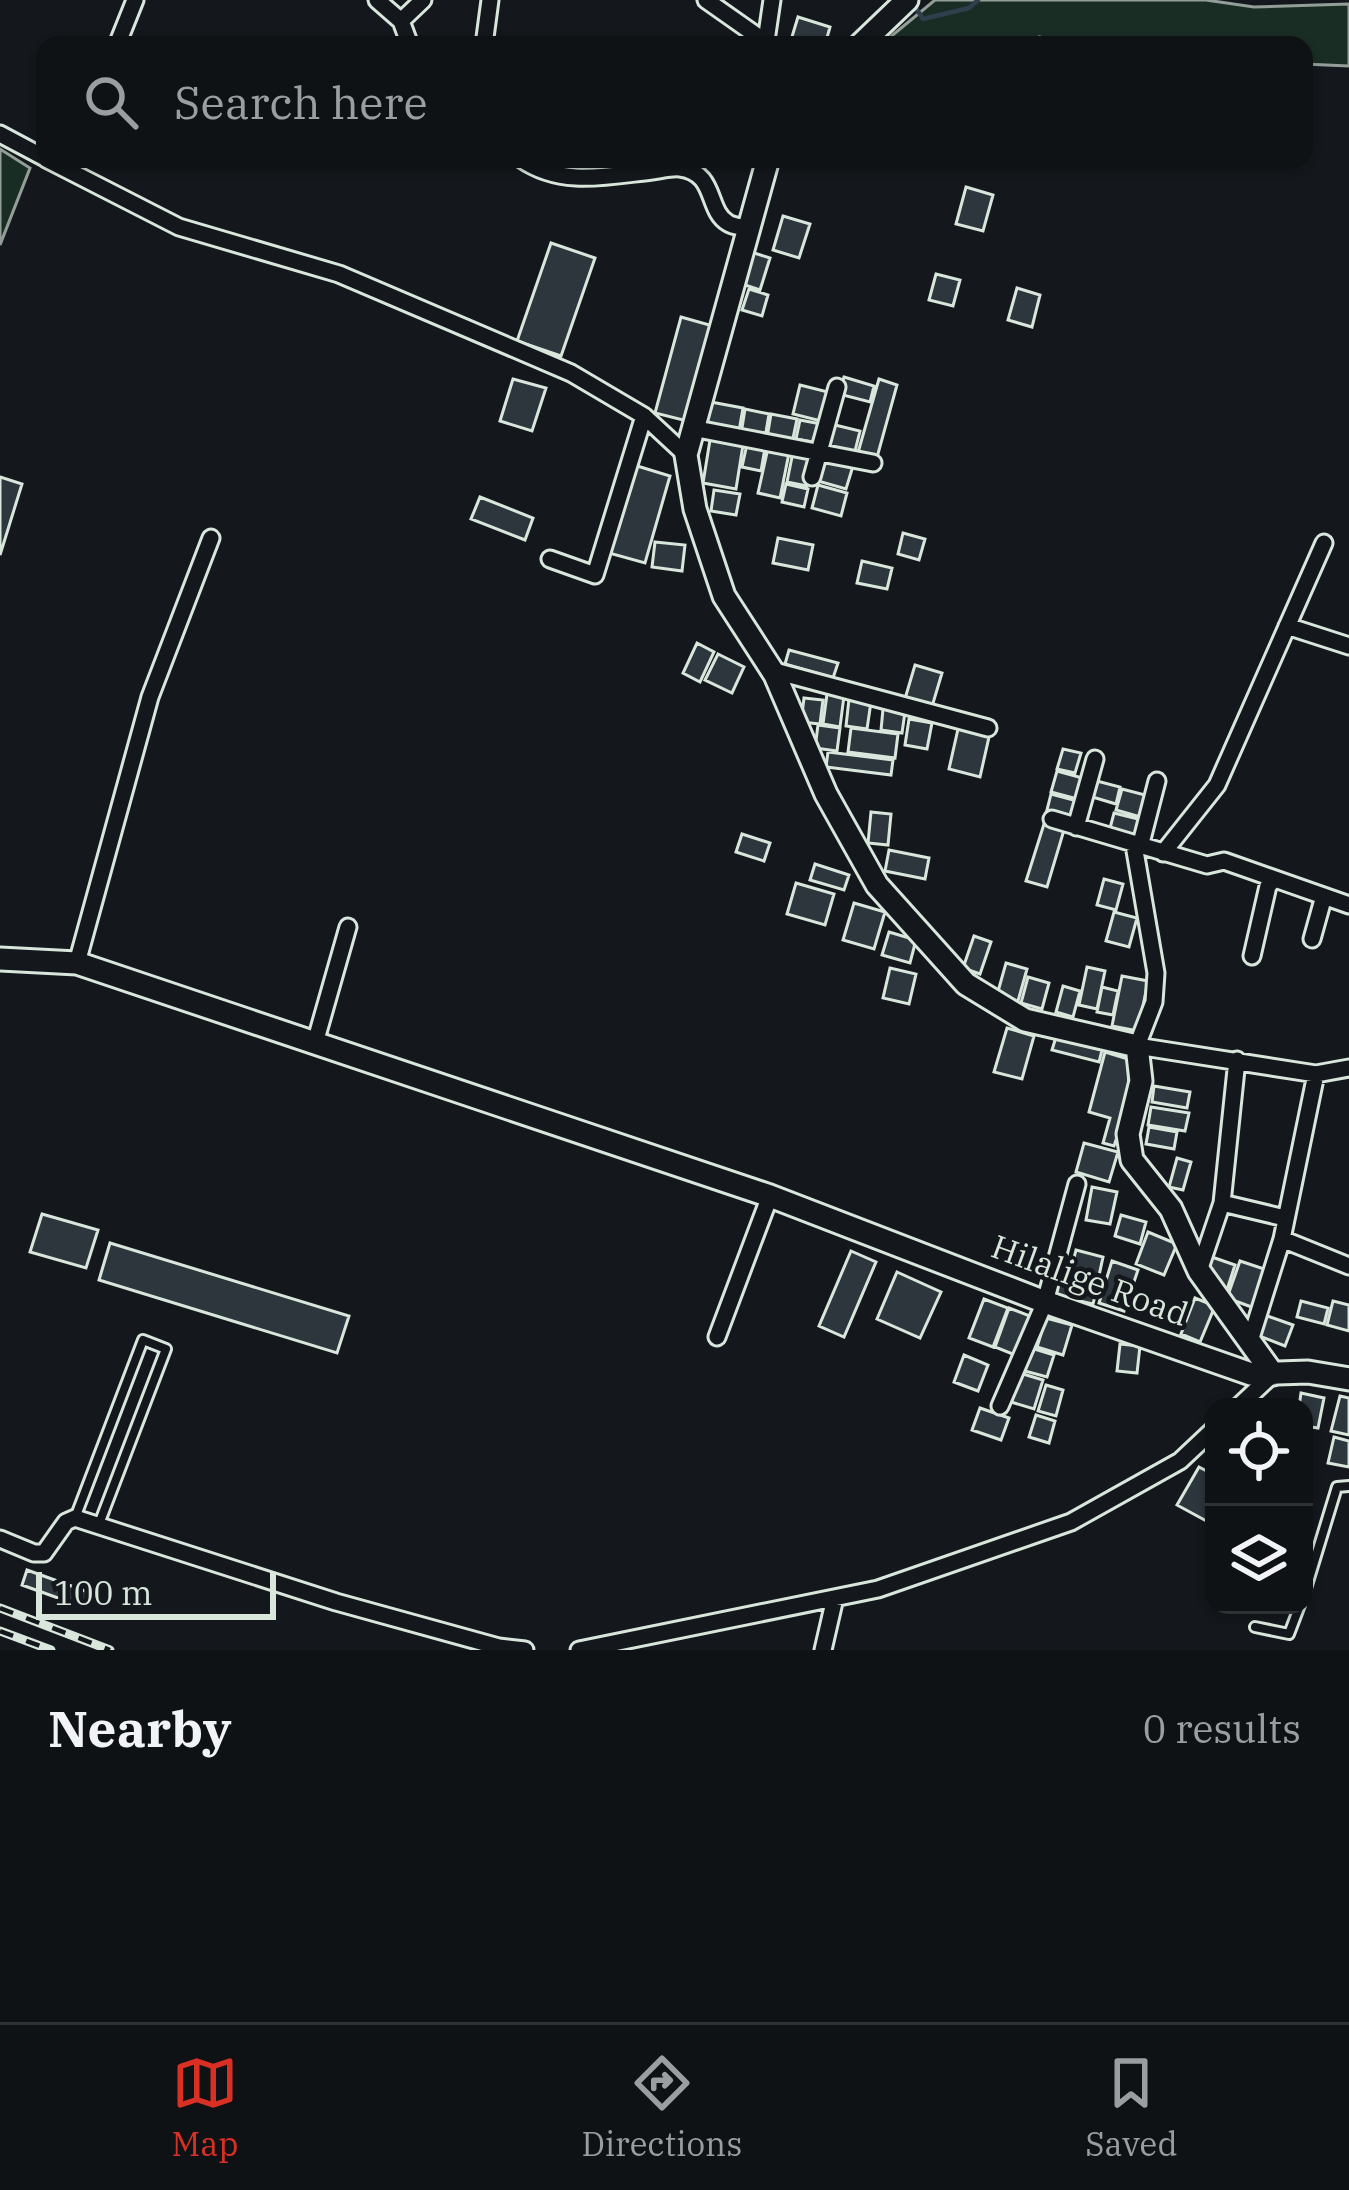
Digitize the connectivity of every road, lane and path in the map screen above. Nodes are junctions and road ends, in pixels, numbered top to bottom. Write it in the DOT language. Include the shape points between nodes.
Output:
graph roads {
  1 [pos="135,0"];
  2 [pos="377,0"];
  3 [pos="423,0"];
  4 [pos="490,0"];
  5 [pos="706,0"];
  6 [pos="772,0"];
  7 [pos="907,0"];
  8 [pos="401,21"];
  9 [pos="121,36"];
  10 [pos="407,36"];
  11 [pos="485,36"];
  12 [pos="758,36"];
  13 [pos="769,36"];
  14 [pos="869,36"];
  15 [pos="0,134"];
  16 [pos="36,154"];
  17 [pos="76,168"];
  18 [pos="540,168"];
  19 [pos="682,168"];
  20 [pos="682,168"];
  21 [pos="765,168"];
  22 [pos="747,228"];
  23 [pos="837,387"];
  24 [pos="644,416"];
  25 [pos="692,428"];
  26 [pos="818,451"];
  27 [pos="686,455"];
  28 [pos="873,463"];
  29 [pos="812,477"];
  30 [pos="211,538"];
  31 [pos="1324,543"];
  32 [pos="550,559"];
  33 [pos="1287,626"];
  34 [pos="1349,646"];
  35 [pos="771,670"];
  36 [pos="988,728"];
  37 [pos="1095,759"];
  38 [pos="1157,782"];
  39 [pos="1052,819"];
  40 [pos="1076,826"];
  41 [pos="1137,846"];
  42 [pos="1163,853"];
  43 [pos="1274,879"];
  44 [pos="1324,896"];
  45 [pos="1349,905"];
  46 [pos="348,927"];
  47 [pos="1312,939"];
  48 [pos="1252,956"];
  49 [pos="0,959"];
  50 [pos="77,963"];
  51 [pos="315,1043"];
  52 [pos="1137,1046"];
  53 [pos="1237,1060"];
  54 [pos="1349,1068"];
  55 [pos="1316,1074"];
  56 [pos="1077,1184"];
  57 [pos="770,1196"];
  58 [pos="1222,1203"];
  59 [pos="1285,1219"];
  60 [pos="1282,1239"];
  61 [pos="1349,1266"];
  62 [pos="1198,1271"];
  63 [pos="1045,1302"];
  64 [pos="717,1337"];
  65 [pos="1250,1341"];
  66 [pos="1273,1374"];
  67 [pos="1349,1378"];
  68 [pos="1248,1398"];
  69 [pos="1000,1406"];
  70 [pos="1205,1437"];
  71 [pos="1349,1486"];
  72 [pos="75,1518"];
  73 [pos="98,1526"];
  74 [pos="0,1539"];
  75 [pos="1313,1565"];
  76 [pos="835,1598"];
  77 [pos="1297,1614"];
  78 [pos="1256,1627"];
  79 [pos="499,1648"];
  80 [pos="525,1650"];
  81 [pos="579,1650"];
  82 [pos="823,1650"];
  1 -- 9 [label="street"];
  2 -- 8 [label="street"];
  3 -- 8 [label="street"];
  4 -- 11 [label="street"];
  5 -- 12 [label="street"];
  6 -- 13 [label="street"];
  7 -- 14 [label="street"];
  8 -- 10 [label="street"];
  15 -- 16 [label="street"];
  17 -- 24 [label="street" via="179,227 420,306 571,373"];
  18 -- 20 [label="street" via="587,178"];
  19 -- 22 [label="street" via="699,175 728,223"];
  21 -- 22 [label="street"];
  22 -- 25 [label="street"];
  23 -- 26 [label="street"];
  24 -- 27 [label="street"];
  24 -- 32 [label="street" via="595,575"];
  25 -- 26 [label="street"];
  25 -- 27 [label="street"];
  26 -- 28 [label="street"];
  26 -- 29 [label="street"];
  27 -- 35 [label="street" via="724,596"];
  30 -- 50 [label="street" via="150,697"];
  31 -- 33 [label="street"];
  33 -- 34 [label="street"];
  33 -- 42 [label="street" via="1217,785"];
  35 -- 36 [label="street"];
  35 -- 52 [label="street" via="877,885 966,984 1025,1020"];
  37 -- 40 [label="street"];
  38 -- 41 [label="street"];
  39 -- 40 [label="street"];
  40 -- 41 [label="street"];
  41 -- 42 [label="street"];
  41 -- 52 [label="street" via="1156,973"];
  42 -- 43 [label="street" via="1207,865 1224,861"];
  43 -- 44 [label="street"];
  43 -- 48 [label="street"];
  44 -- 45 [label="street"];
  44 -- 47 [label="street"];
  46 -- 51 [label="street"];
  49 -- 50 [label="street, Hilalige Road"];
  50 -- 51 [label="street, Hilalige Road"];
  51 -- 57 [label="street, Hilalige Road"];
  52 -- 53 [label="street"];
  52 -- 62 [label="street" via="1132,1160 1171,1208"];
  53 -- 55 [label="street"];
  53 -- 58 [label="street"];
  54 -- 55 [label="street"];
  55 -- 59 [label="street"];
  56 -- 63 [label="street"];
  57 -- 63 [label="street, Hilalige Road"];
  57 -- 64 [label="street"];
  58 -- 59 [label="street"];
  58 -- 62 [label="street"];
  59 -- 60 [label="street"];
  60 -- 61 [label="street"];
  60 -- 65 [label="street"];
  62 -- 65 [label="street"];
  63 -- 66 [label="street, Hilalige Road" via="1251,1374"];
  63 -- 69 [label="street"];
  65 -- 66 [label="street"];
  66 -- 67 [label="street, Hilalige Road"];
  66 -- 68 [label="street"];
  70 -- 76 [label="street" via="1180,1461 1071,1522"];
  71 -- 75 [label="lane" via="1337,1487"];
  72 -- 73 [label="street"];
  72 -- 73 [label="lane" via="143,1340 166,1349"];
  72 -- 74 [label="street" via="44,1553"];
  73 -- 79 [label="street"];
  76 -- 81 [label="street"];
  76 -- 82 [label="street"];
  77 -- 78 [label="lane" via="1289,1634"];
  79 -- 80 [label="street"];
}
